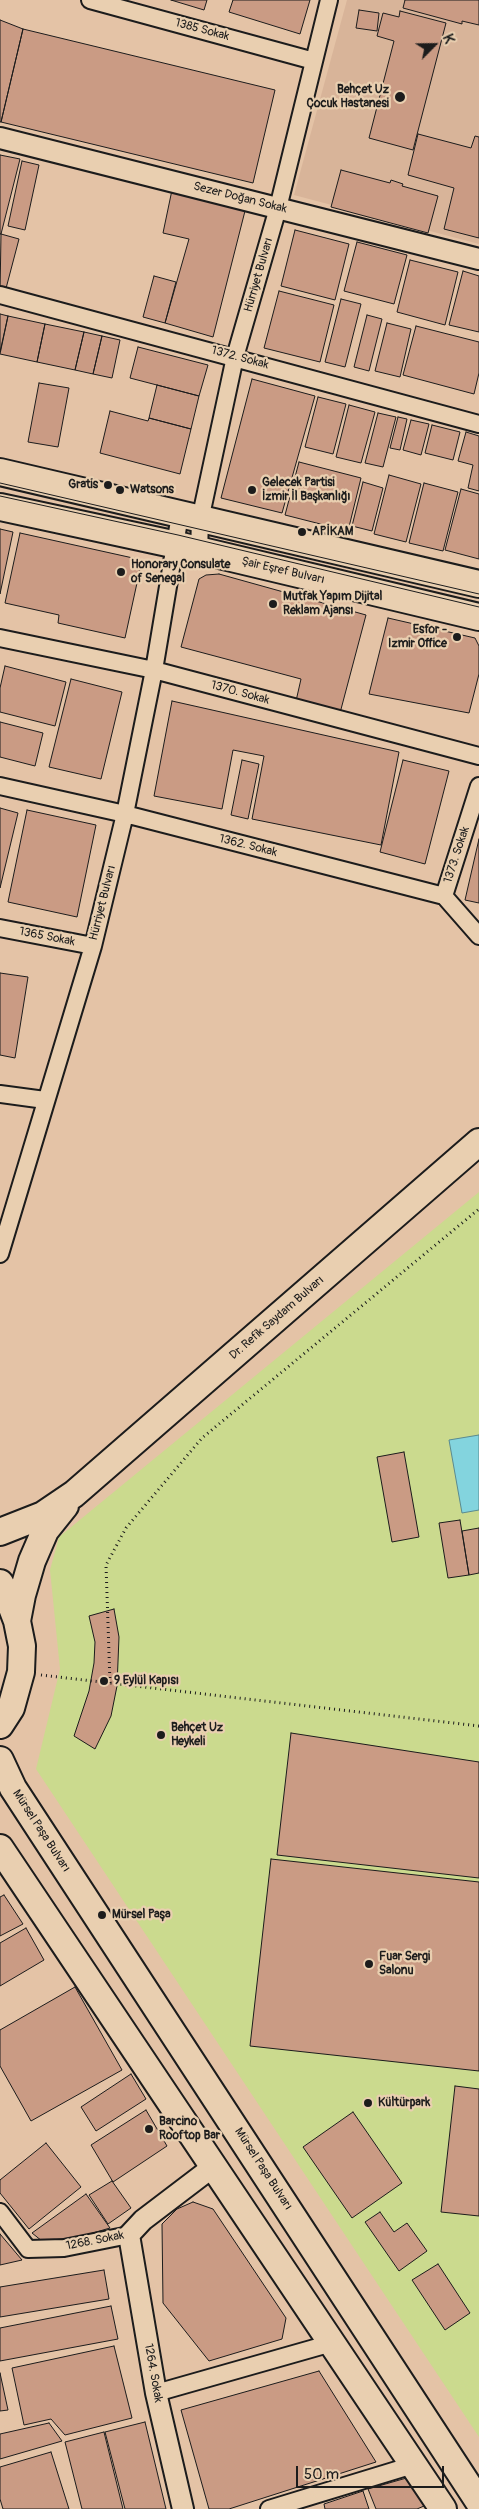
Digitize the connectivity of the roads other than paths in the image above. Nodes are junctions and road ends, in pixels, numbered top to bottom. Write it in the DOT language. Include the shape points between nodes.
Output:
graph roads {
  1 [pos="90,0"];
  2 [pos="329,0"];
  3 [pos="314,61"];
  4 [pos="0,138"];
  5 [pos="278,208"];
  6 [pos="479,259"];
  7 [pos="0,296"];
  8 [pos="235,357"];
  9 [pos="479,424"];
  10 [pos="0,472"];
  11 [pos="0,507"];
  12 [pos="190,517"];
  13 [pos="188,548"];
  14 [pos="479,584"];
  15 [pos="479,617"];
  16 [pos="0,638"];
  17 [pos="154,670"];
  18 [pos="479,756"];
  19 [pos="0,786"];
  20 [pos="479,786"];
  21 [pos="125,814"];
  22 [pos="444,896"];
  23 [pos="0,928"];
  24 [pos="479,936"];
  25 [pos="93,946"];
  26 [pos="0,1094"];
  27 [pos="45,1100"];
  28 [pos="479,1142"];
  29 [pos="0,1254"];
  30 [pos="74,1494"];
  31 [pos="0,1532"];
  32 [pos="0,1583"];
  33 [pos="18,1621"];
  34 [pos="0,1725"];
  35 [pos="0,1760"];
  36 [pos="0,1848"];
  37 [pos="214,2166"];
  38 [pos="0,2212"];
  39 [pos="129,2235"];
  40 [pos="332,2343"];
  41 [pos="156,2393"];
  42 [pos="413,2465"];
  43 [pos="479,2502"];
  44 [pos="183,2509"];
  45 [pos="269,2509"];
  46 [pos="443,2509"];
  1 -- 3 [label="street, 1385 Sokak"];
  2 -- 3 [label="street, Hürriyet Bulvarı"];
  3 -- 5 [label="street, Hürriyet Bulvarı"];
  4 -- 5 [label="street, Sezer Doğan Sokak"];
  5 -- 6 [label="street, Sezer Doğan Sokak"];
  5 -- 8 [label="street, Hürriyet Bulvarı"];
  7 -- 8 [label="street, 1372. Sokak"];
  8 -- 9 [label="street, 1372. Sokak"];
  8 -- 12 [label="street, Hürriyet Bulvarı"];
  10 -- 12 [label="main road"];
  11 -- 13 [label="main road, Şair Eşref Bulvarı"];
  12 -- 13 [label="street, Hürriyet Bulvarı"];
  12 -- 13 [label="street"];
  12 -- 14 [label="main road"];
  13 -- 15 [label="main road, Şair Eşref Bulvarı"];
  13 -- 17 [label="street, Hürriyet Bulvarı"];
  16 -- 17 [label="street, 1370. Sokak"];
  17 -- 18 [label="street, 1370. Sokak"];
  17 -- 21 [label="street, Hürriyet Bulvarı"];
  19 -- 21 [label="street, 1362. Sokak"];
  20 -- 22 [label="street, 1373. Sokak"];
  21 -- 22 [label="street, 1362. Sokak"];
  21 -- 25 [label="street, Hürriyet Bulvarı"];
  22 -- 24 [label="street"];
  23 -- 25 [label="street, 1365 Sokak"];
  25 -- 27 [label="street, Hürriyet Bulvarı"];
  26 -- 27 [label="street"];
  27 -- 29 [label="street, Hürriyet Bulvarı"];
  28 -- 30 [label="main road, Dr. Refik Saydam Bulvarı"];
  30 -- 31 [label="main road" via="44,1515"];
  30 -- 33 [label="main road" via="42,1539 22,1595"];
  32 -- 33 [label="main road"];
  33 -- 34 [label="main road" via="22,1646 21,1672 11,1708"];
  35 -- 43 [label="main road, Mürsel Paşa Bulvarı" via="13,1788"];
  36 -- 37 [label="main road"];
  37 -- 39 [label="street, 1268. Sokak" via="143,2220"];
  37 -- 40 [label="main road"];
  38 -- 39 [label="street, 1268. Sokak" via="28,2249 64,2248"];
  39 -- 41 [label="street, 1264. Sokak"];
  40 -- 41 [label="street"];
  40 -- 42 [label="main road"];
  41 -- 44 [label="street, 1264. Sokak"];
  42 -- 45 [label="street"];
  42 -- 46 [label="main road"];
}
